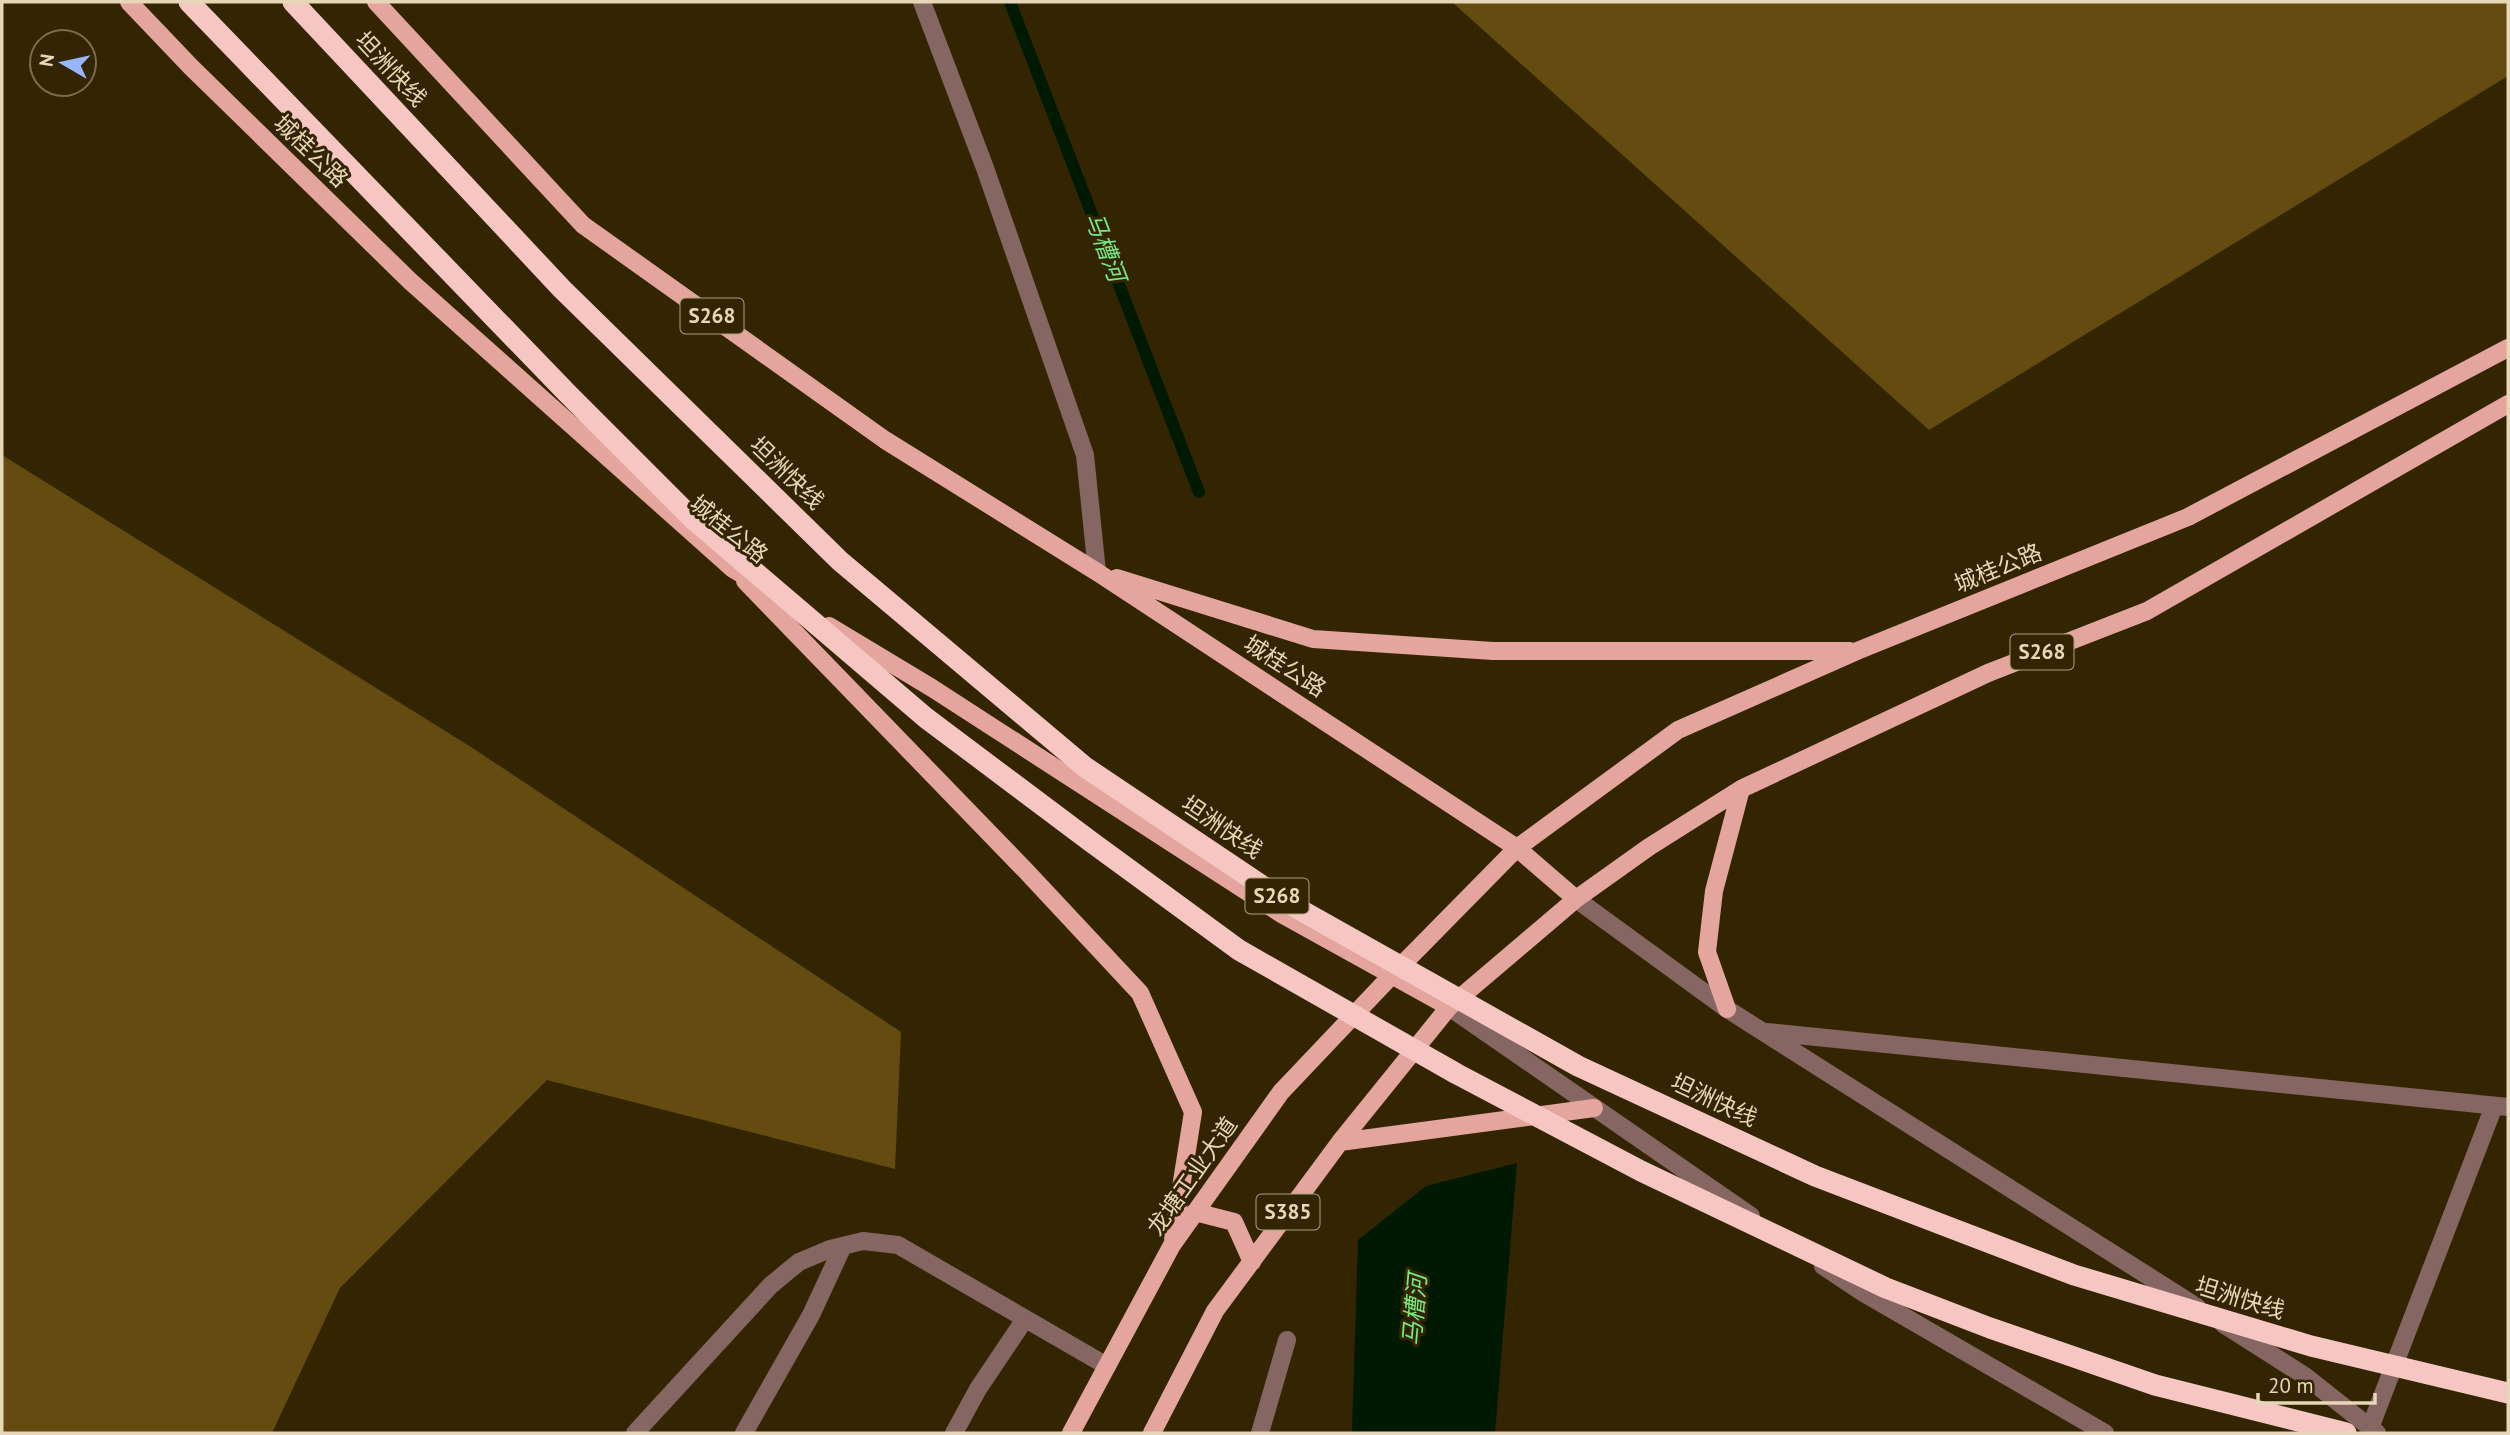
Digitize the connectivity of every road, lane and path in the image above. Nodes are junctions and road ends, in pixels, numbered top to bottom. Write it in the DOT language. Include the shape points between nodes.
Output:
graph roads {
  1 [pos="129,2"];
  2 [pos="189,2"];
  3 [pos="293,2"];
  4 [pos="376,2"];
  5 [pos="922,2"];
  6 [pos="2508,348"];
  7 [pos="2508,404"];
  8 [pos="733,569"];
  9 [pos="1097,572"];
  10 [pos="1857,651"];
  11 [pos="1741,789"];
  12 [pos="1517,848"];
  13 [pos="1576,900"];
  14 [pos="1392,975"];
  15 [pos="1449,1007"];
  16 [pos="1727,1009"];
  17 [pos="1763,1031"];
  18 [pos="2501,1107"];
  19 [pos="1594,1108"];
  20 [pos="1340,1142"];
  21 [pos="1195,1212"];
  22 [pos="1172,1245"];
  23 [pos="843,1246"];
  24 [pos="1252,1262"];
  25 [pos="1025,1319"];
  26 [pos="1287,1340"];
  27 [pos="1107,1366"];
  28 [pos="2508,1393"];
  29 [pos="2373,1430"];
  30 [pos="635,1433"];
  31 [pos="744,1433"];
  32 [pos="954,1433"];
  33 [pos="1071,1433"];
  34 [pos="1152,1433"];
  35 [pos="1260,1433"];
  36 [pos="2105,1433"];
  37 [pos="2346,1433"];
  1 -- 8 [label="main road, 城桂公路 / S268" via="410,281"];
  2 -- 37 [label="highway, S268, bridge" via="694,520 926,718 1239,950 1628,1165 1886,1288 2155,1385"];
  3 -- 28 [label="highway, 坦洲快线 / S268, bridge" via="562,289 840,561 1085,767 1288,903 1578,1066 1815,1176 2074,1275 2311,1346"];
  4 -- 9 [label="main road, 城桂公路 / S268" via="583,225 885,440"];
  5 -- 9 [label="street" via="1085,455"];
  6 -- 10 [label="main road, 城桂公路 / S268" via="2188,517"];
  7 -- 11 [label="main road, S268" via="2147,611 1988,673"];
  8 -- 14 [label="main road, 城桂公路 / S268" via="932,688 1283,915"];
  8 -- 22 [label="main road" via="1140,993 1193,1112"];
  9 -- 10 [label="main road, S268" via="1313,639 1493,651"];
  9 -- 12 [label="main road, 城桂公路 / S268"];
  10 -- 12 [label="main road, 城桂公路 / S268" via="1678,730"];
  11 -- 13 [label="main road, S268"];
  11 -- 16 [label="main road" via="1714,891 1707,952"];
  12 -- 13 [label="main road, 城桂公路 / S268"];
  12 -- 14 [label="main road, 城桂公路 / S268"];
  13 -- 15 [label="main road, S268"];
  13 -- 16 [label="street"];
  14 -- 15 [label="main road, 城桂公路 / S268"];
  14 -- 21 [label="main road, 龙塘工业大道" via="1281,1092"];
  15 -- 19 [label="street"];
  15 -- 20 [label="main road, S385"];
  16 -- 17 [label="street"];
  17 -- 18 [label="street"];
  17 -- 29 [label="street" via="2305,1376"];
  18 -- 29 [label="street"];
  19 -- 20 [label="main road"];
  19 -- 36 [label="street" via="1862,1292"];
  20 -- 24 [label="main road, S385"];
  21 -- 22 [label="main road, 龙塘工业大道"];
  21 -- 24 [label="main road" via="1234,1223"];
  22 -- 27 [label="main road, 龙塘工业大道"];
  23 -- 25 [label="street" via="863,1241 898,1245"];
  23 -- 30 [label="street" via="799,1262 771,1285"];
  23 -- 31 [label="street" via="811,1315"];
  24 -- 34 [label="main road, S385" via="1214,1311"];
  25 -- 27 [label="street"];
  25 -- 32 [label="street"];
  26 -- 35 [label="street"];
  27 -- 33 [label="main road, 龙塘工业大道"];
}
